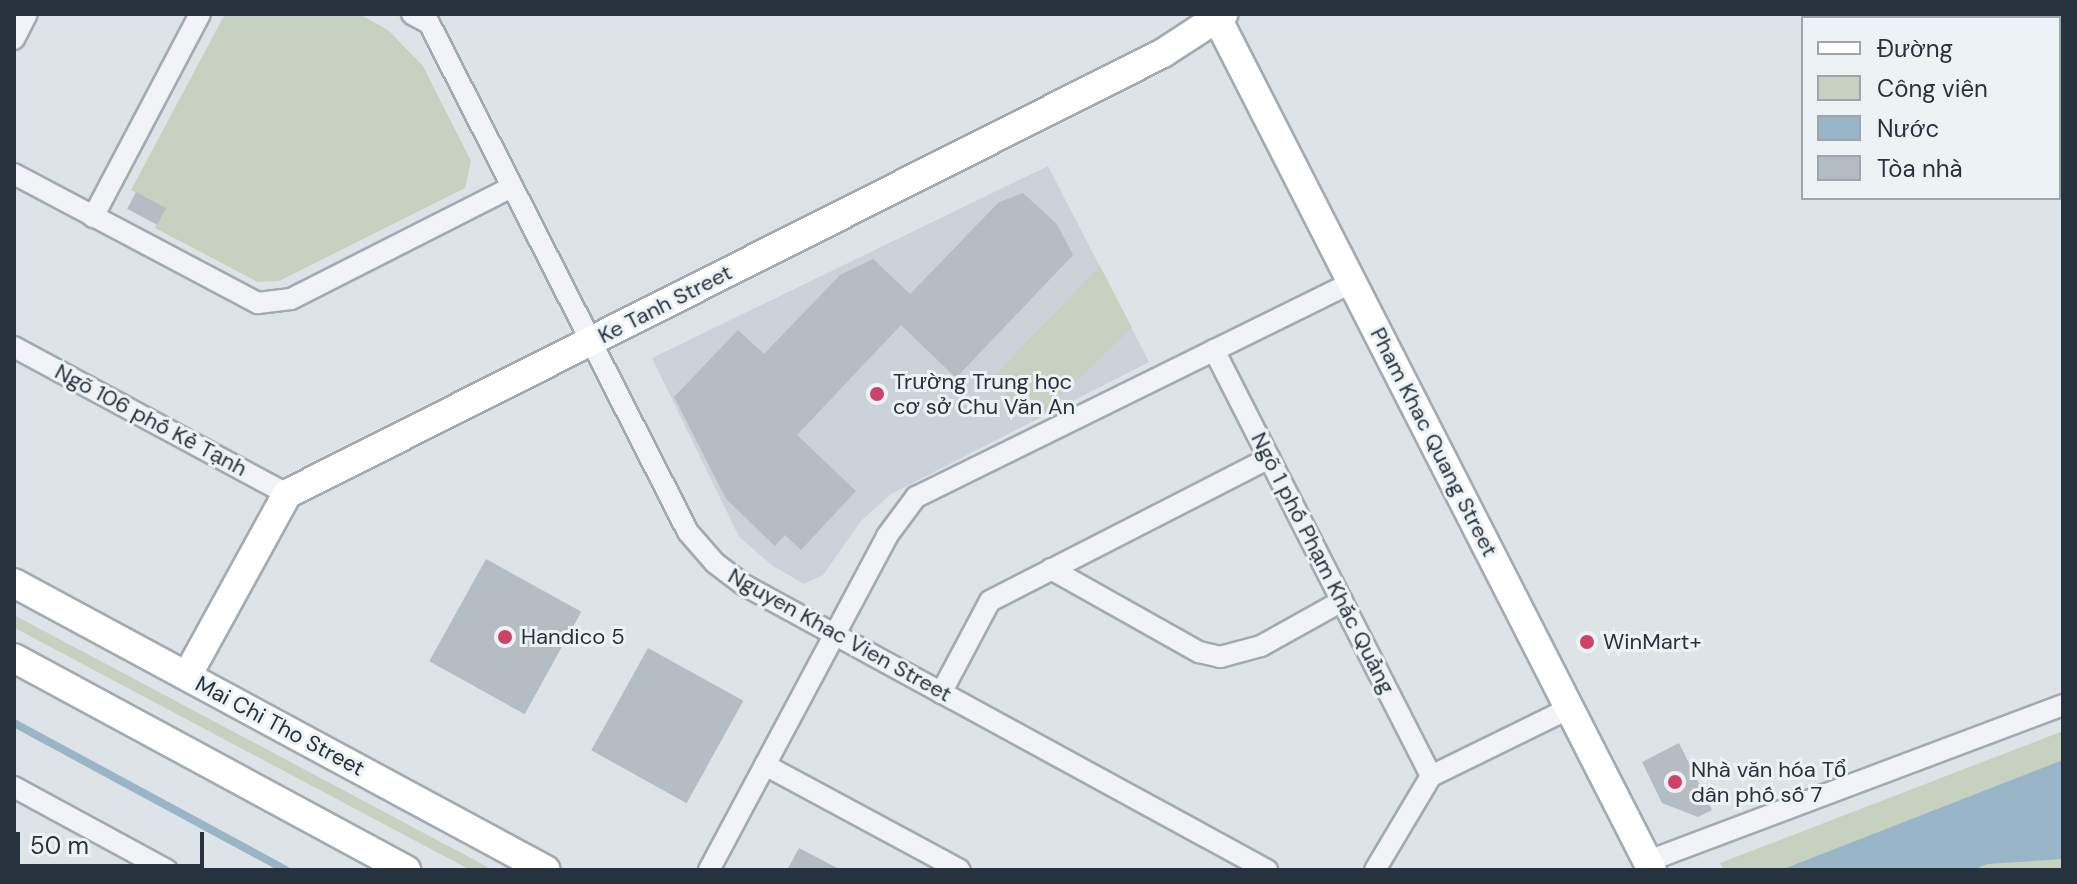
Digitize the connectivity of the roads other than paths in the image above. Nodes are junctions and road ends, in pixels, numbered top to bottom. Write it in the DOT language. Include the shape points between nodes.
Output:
graph roads {
  1 [pos="27,14"];
  2 [pos="200,14"];
  3 [pos="1219,15"];
  4 [pos="425,17"];
  5 [pos="14,39"];
  6 [pos="14,174"];
  7 [pos="512,187"];
  8 [pos="93,217"];
  9 [pos="1353,282"];
  10 [pos="591,341"];
  11 [pos="14,347"];
  12 [pos="1214,350"];
  13 [pos="1269,458"];
  14 [pos="287,494"];
  15 [pos="1051,569"];
  16 [pos="14,583"];
  17 [pos="1342,601"];
  18 [pos="835,635"];
  19 [pos="14,658"];
  20 [pos="187,676"];
  21 [pos="941,693"];
  22 [pos="2063,705"];
  23 [pos="1570,708"];
  24 [pos="765,765"];
  25 [pos="1431,776"];
  26 [pos="14,787"];
  27 [pos="1650,866"];
  28 [pos="167,870"];
  29 [pos="406,870"];
  30 [pos="546,870"];
  31 [pos="709,870"];
  32 [pos="960,870"];
  33 [pos="1267,870"];
  34 [pos="1375,870"];
  1 -- 5 [label="street"];
  2 -- 8 [label="street"];
  3 -- 9 [label="street, Pham Khac Quang Street"];
  3 -- 10 [label="street, Ke Tanh Street" via="1163,53"];
  4 -- 7 [label="street, Nguyen Khac Vien Street"];
  6 -- 8 [label="street"];
  7 -- 8 [label="street" via="275,303 242,298"];
  7 -- 10 [label="street, Nguyen Khac Vien Street"];
  9 -- 12 [label="street"];
  9 -- 23 [label="street, Pham Khac Quang Street"];
  10 -- 14 [label="street, Ke Tanh Street"];
  10 -- 18 [label="street, Nguyen Khac Vien Street" via="697,544 744,585"];
  11 -- 14 [label="street, Ngõ 106 phố Kẻ Tạnh"];
  12 -- 13 [label="street, Ngõ 1 phố Phạm Khắc Quảng"];
  12 -- 18 [label="street" via="916,497 887,536"];
  13 -- 15 [label="street"];
  13 -- 17 [label="street, Ngõ 1 phố Phạm Khắc Quảng"];
  14 -- 20 [label="street"];
  15 -- 17 [label="street" via="1199,652 1220,657 1261,646"];
  15 -- 21 [label="street" via="990,601"];
  16 -- 20 [label="street, Mai Chi Tho Street"];
  17 -- 25 [label="street, Ngõ 1 phố Phạm Khắc Quảng"];
  18 -- 21 [label="street, Nguyen Khac Vien Street"];
  18 -- 24 [label="street"];
  19 -- 29 [label="street"];
  20 -- 30 [label="street, Mai Chi Tho Street"];
  21 -- 33 [label="street, Nguyen Khac Vien Street"];
  22 -- 27 [label="street"];
  23 -- 25 [label="street"];
  23 -- 27 [label="street, Pham Khac Quang Street"];
  24 -- 31 [label="street"];
  24 -- 32 [label="street"];
  25 -- 34 [label="street"];
  26 -- 28 [label="street"];
}
